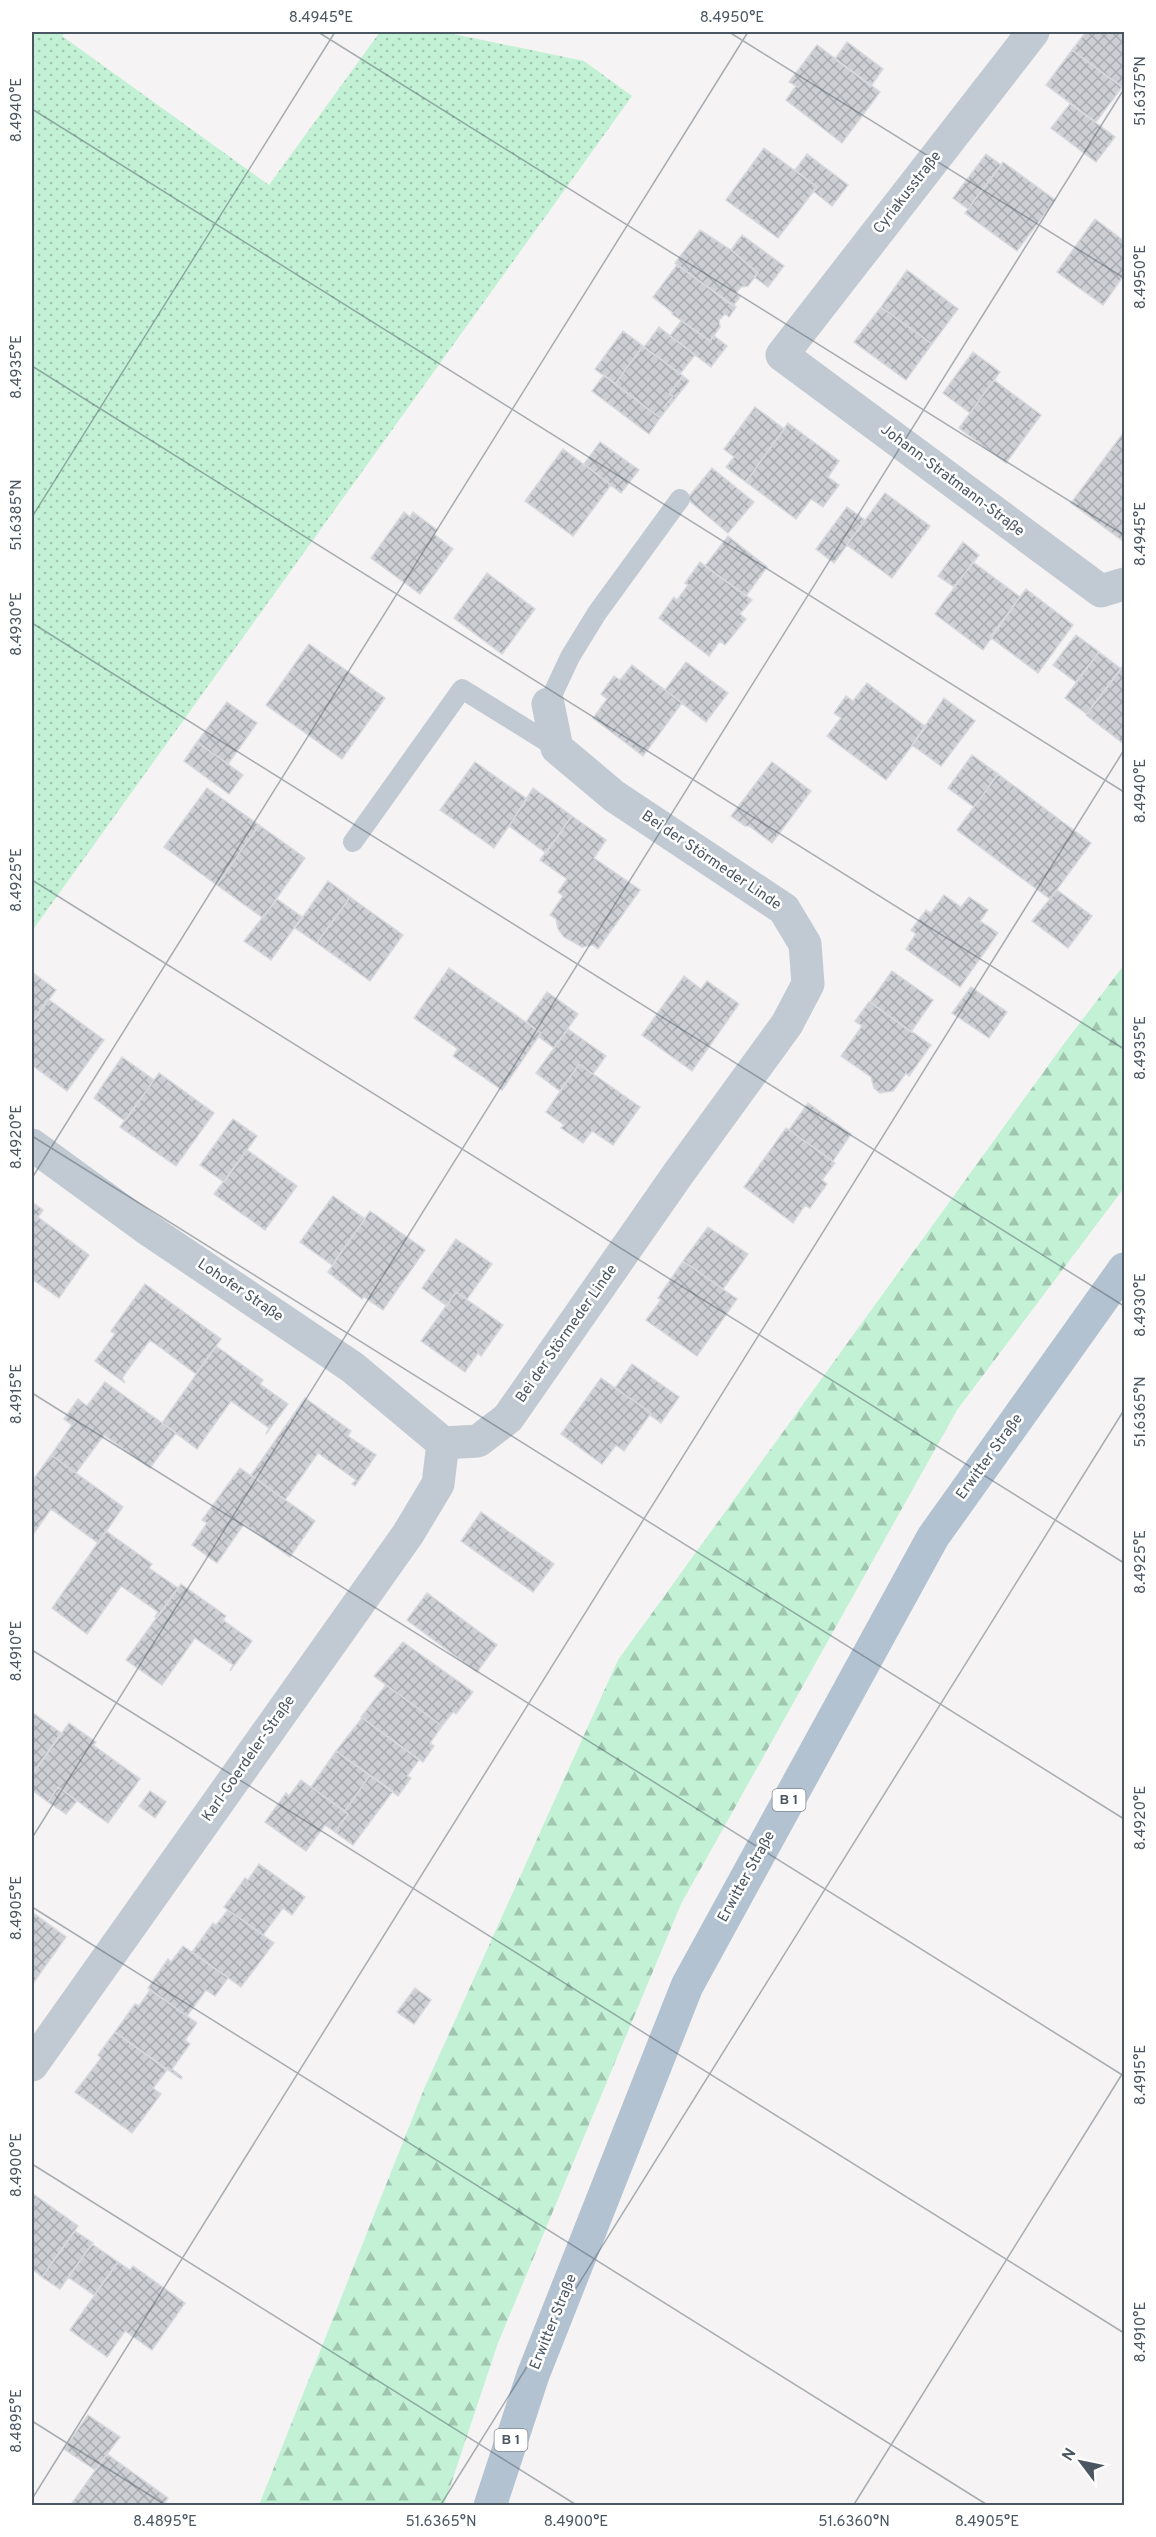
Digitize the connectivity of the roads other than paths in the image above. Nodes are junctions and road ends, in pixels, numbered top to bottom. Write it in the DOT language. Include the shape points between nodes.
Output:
graph roads {
  1 [pos="1033,32"];
  2 [pos="782,355"];
  3 [pos="680,499"];
  4 [pos="1125,584"];
  5 [pos="549,704"];
  6 [pos="557,748"];
  7 [pos="353,842"];
  8 [pos="32,1145"];
  9 [pos="1125,1269"];
  10 [pos="443,1443"];
  11 [pos="32,2065"];
  12 [pos="490,2505"];
  1 -- 2 [label="street, Cyriakusstraße"];
  2 -- 4 [label="street, Johann-Stratmann-Straße" via="1101,591"];
  3 -- 5 [label="lane" via="597,613 570,657"];
  5 -- 6 [label="street"];
  6 -- 7 [label="lane" via="462,689"];
  6 -- 10 [label="street, Bei der Störmeder Linde" via="614,796 784,909 805,944 808,984 787,1024 508,1418 478,1441"];
  8 -- 10 [label="street, Lohofer Straße" via="146,1228 352,1367"];
  9 -- 12 [label="main road, Erwitter Straße / B 1" via="933,1537 687,1986 533,2375"];
  10 -- 11 [label="street, Karl-Goerdeler-Straße" via="438,1484 408,1534"];
}
